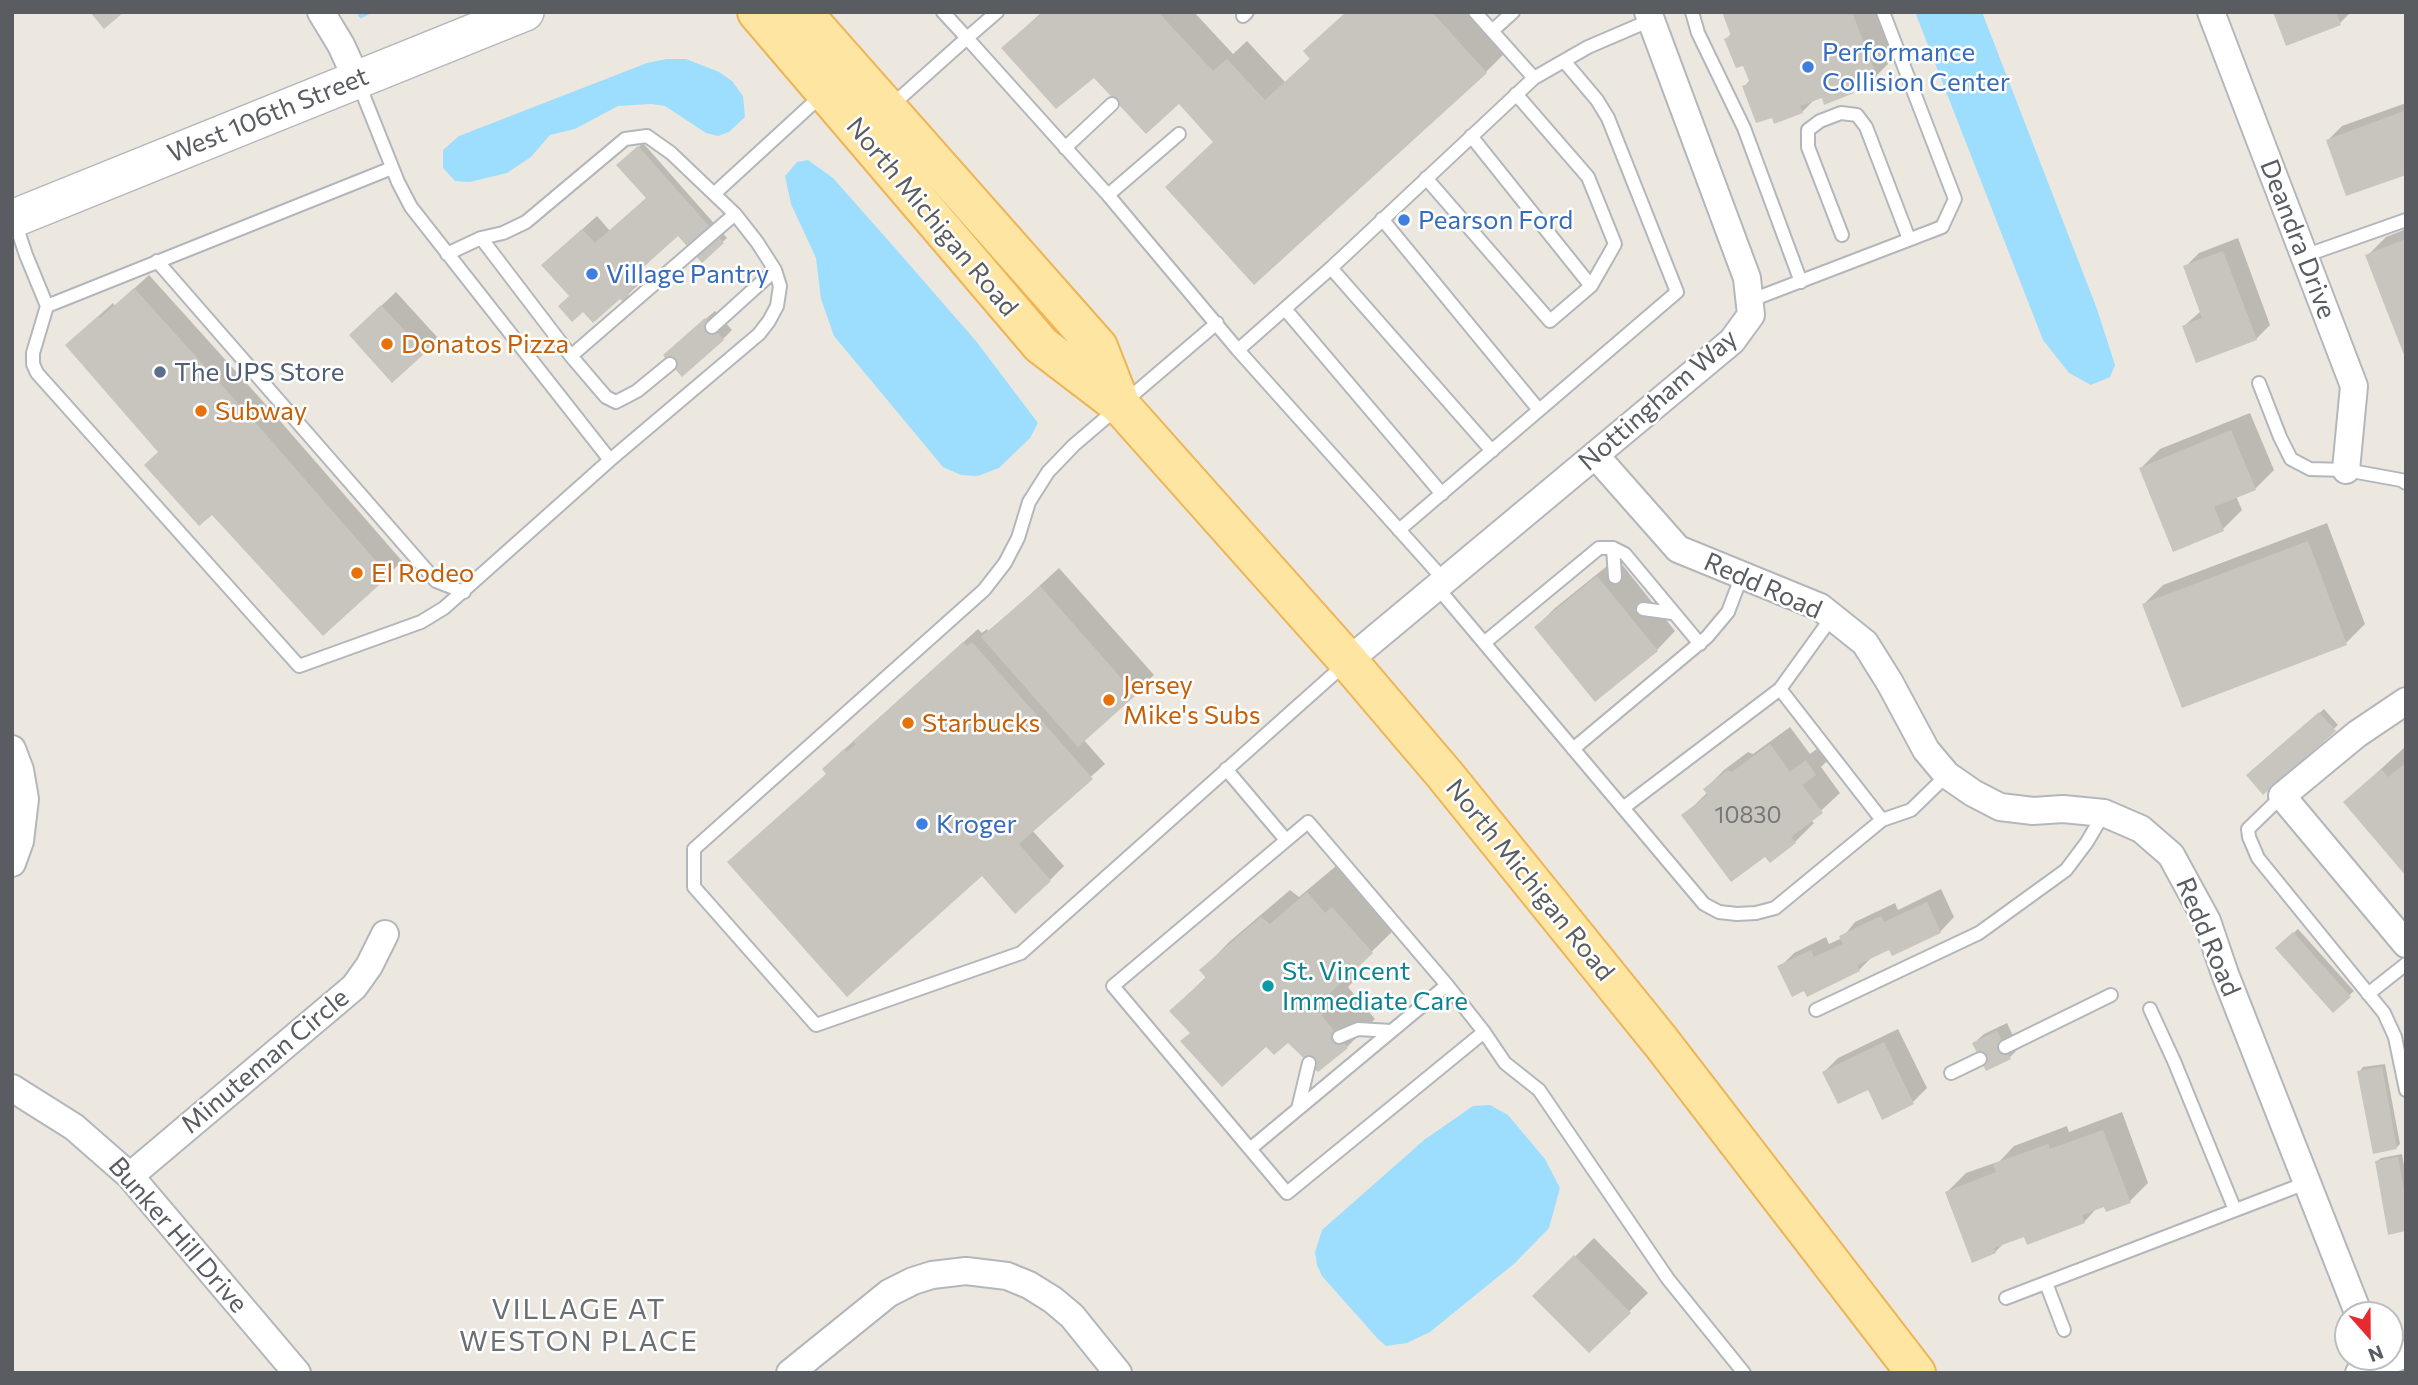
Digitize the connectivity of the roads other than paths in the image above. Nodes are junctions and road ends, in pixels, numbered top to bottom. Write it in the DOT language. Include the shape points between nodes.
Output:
graph roads {
  1 [pos="321,12"];
  2 [pos="524,12"];
  3 [pos="757,12"];
  4 [pos="802,12"];
  5 [pos="943,12"];
  6 [pos="997,12"];
  7 [pos="1475,12"];
  8 [pos="1513,12"];
  9 [pos="1692,12"];
  10 [pos="1883,12"];
  11 [pos="2211,12"];
  12 [pos="1649,16"];
  13 [pos="825,29"];
  14 [pos="1492,31"];
  15 [pos="967,38"];
  16 [pos="1564,61"];
  17 [pos="1534,78"];
  18 [pos="357,80"];
  19 [pos="826,92"];
  20 [pos="1516,94"];
  21 [pos="1112,104"];
  22 [pos="887,109"];
  23 [pos="1179,134"];
  24 [pos="1471,136"];
  25 [pos="1065,148"];
  26 [pos="392,168"];
  27 [pos="1426,178"];
  28 [pos="715,192"];
  29 [pos="1108,195"];
  30 [pos="735,214"];
  31 [pos="13,218"];
  32 [pos="1382,219"];
  33 [pos="2406,219"];
  34 [pos="1842,234"];
  35 [pos="481,238"];
  36 [pos="1909,239"];
  37 [pos="447,254"];
  38 [pos="2304,256"];
  39 [pos="157,261"];
  40 [pos="1331,268"];
  41 [pos="775,270"];
  42 [pos="1801,282"];
  43 [pos="1591,286"];
  44 [pos="1749,301"];
  45 [pos="47,306"];
  46 [pos="1285,309"];
  47 [pos="1217,323"];
  48 [pos="712,327"];
  49 [pos="1238,350"];
  50 [pos="571,356"];
  51 [pos="670,364"];
  52 [pos="2259,383"];
  53 [pos="1121,406"];
  54 [pos="1539,410"];
  55 [pos="1492,451"];
  56 [pos="1595,455"];
  57 [pos="610,460"];
  58 [pos="2346,470"];
  59 [pos="2406,483"];
  60 [pos="1442,494"];
  61 [pos="1399,530"];
  62 [pos="1613,548"];
  63 [pos="1742,575"];
  64 [pos="1615,578"];
  65 [pos="1441,584"];
  66 [pos="464,592"];
  67 [pos="1643,609"];
  68 [pos="1672,613"];
  69 [pos="1832,617"];
  70 [pos="1484,643"];
  71 [pos="1700,644"];
  72 [pos="1348,661"];
  73 [pos="1780,689"];
  74 [pos="2406,701"];
  75 [pos="12,749"];
  76 [pos="1573,749"];
  77 [pos="1226,769"];
  78 [pos="1947,775"];
  79 [pos="2282,796"];
  80 [pos="1623,808"];
  81 [pos="2104,813"];
  82 [pos="1882,820"];
  83 [pos="1286,839"];
  84 [pos="12,863"];
  85 [pos="384,934"];
  86 [pos="2406,944"];
  87 [pos="2406,964"];
  88 [pos="1447,985"];
  89 [pos="2368,994"];
  90 [pos="2111,995"];
  91 [pos="2150,1009"];
  92 [pos="1816,1010"];
  93 [pos="1391,1031"];
  94 [pos="1484,1032"];
  95 [pos="1339,1037"];
  96 [pos="2005,1047"];
  97 [pos="1980,1059"];
  98 [pos="1309,1063"];
  99 [pos="1951,1073"];
  100 [pos="12,1088"];
  101 [pos="2406,1090"];
  102 [pos="1298,1109"];
  103 [pos="1250,1149"];
  104 [pos="131,1176"];
  105 [pos="2306,1183"];
  106 [pos="2235,1210"];
  107 [pos="2046,1283"];
  108 [pos="2006,1298"];
  109 [pos="2353,1301"];
  110 [pos="2064,1330"];
  111 [pos="297,1373"];
  112 [pos="790,1373"];
  113 [pos="1118,1373"];
  114 [pos="1744,1373"];
  115 [pos="1916,1373"];
  1 -- 18 [label="street"];
  2 -- 18 [label="street, West 106th Street"];
  3 -- 19 [label="main road, North Michigan Road"];
  4 -- 13 [label="main road, North Michigan Road"];
  5 -- 15 [label="lane"];
  6 -- 15 [label="lane"];
  7 -- 14 [label="lane"];
  8 -- 14 [label="lane"];
  9 -- 42 [label="lane" via="1744,128"];
  10 -- 36 [label="lane" via="1955,199 1942,226"];
  11 -- 38 [label="street, Deandra Drive"];
  12 -- 16 [label="lane"];
  12 -- 44 [label="street, Nottingham Way" via="1747,278"];
  13 -- 22 [label="main road, North Michigan Road"];
  14 -- 17 [label="lane"];
  15 -- 22 [label="lane"];
  15 -- 25 [label="lane"];
  16 -- 17 [label="lane"];
  16 -- 54 [label="lane" via="1608,118 1677,292"];
  17 -- 20 [label="lane"];
  18 -- 26 [label="lane"];
  18 -- 31 [label="street, West 106th Street"];
  19 -- 28 [label="lane"];
  19 -- 53 [label="main road, North Michigan Road" via="1041,345"];
  20 -- 24 [label="lane"];
  20 -- 43 [label="lane" via="1588,177 1615,244"];
  21 -- 25 [label="lane"];
  22 -- 53 [label="main road, North Michigan Road" via="1098,347"];
  23 -- 29 [label="lane"];
  24 -- 27 [label="lane"];
  24 -- 43 [label="lane"];
  25 -- 29 [label="lane"];
  26 -- 37 [label="lane" via="411,207"];
  26 -- 39 [label="lane"];
  27 -- 32 [label="lane"];
  27 -- 43 [label="lane" via="1550,321"];
  28 -- 30 [label="lane"];
  28 -- 35 [label="lane" via="647,136 625,139 526,222"];
  29 -- 47 [label="lane"];
  30 -- 41 [label="lane"];
  30 -- 50 [label="lane"];
  31 -- 45 [label="lane"];
  32 -- 40 [label="lane"];
  32 -- 54 [label="lane"];
  33 -- 38 [label="lane"];
  34 -- 36 [label="lane" via="1808,147 1808,130 1841,113 1857,116 1866,127"];
  35 -- 37 [label="lane"];
  35 -- 50 [label="lane"];
  36 -- 42 [label="lane"];
  37 -- 57 [label="lane"];
  38 -- 58 [label="street, Deandra Drive" via="2354,386"];
  39 -- 45 [label="lane"];
  39 -- 66 [label="lane" via="436,581"];
  40 -- 46 [label="lane"];
  40 -- 55 [label="lane"];
  41 -- 48 [label="lane"];
  41 -- 57 [label="lane" via="780,286 777,306 758,334"];
  42 -- 44 [label="lane"];
  44 -- 56 [label="street, Nottingham Way" via="1751,315 1732,341"];
  45 -- 66 [label="lane" via="33,353 37,373 299,666 421,621"];
  46 -- 49 [label="lane"];
  46 -- 60 [label="lane"];
  47 -- 49 [label="lane"];
  47 -- 53 [label="lane"];
  49 -- 61 [label="lane"];
  50 -- 51 [label="lane" via="606,397 616,402"];
  52 -- 58 [label="lane" via="2291,459 2311,469"];
  53 -- 72 [label="main road, North Michigan Road"];
  53 -- 77 [label="lane" via="1048,472 1005,563 984,590 694,849 694,887 816,1024 1021,953"];
  54 -- 55 [label="lane"];
  55 -- 60 [label="lane"];
  56 -- 63 [label="street, Redd Road" via="1678,549"];
  56 -- 65 [label="street, Nottingham Way"];
  57 -- 66 [label="lane"];
  58 -- 59 [label="lane"];
  60 -- 61 [label="lane"];
  61 -- 65 [label="lane"];
  62 -- 64 [label="lane"];
  62 -- 68 [label="lane" via="1625,554"];
  62 -- 70 [label="lane" via="1599,548"];
  63 -- 69 [label="street, Redd Road" via="1820,607"];
  63 -- 71 [label="lane" via="1728,611"];
  65 -- 70 [label="lane"];
  65 -- 72 [label="street, Nottingham Way"];
  67 -- 68 [label="lane"];
  68 -- 71 [label="lane"];
  69 -- 73 [label="lane"];
  69 -- 78 [label="street, Redd Road" via="1865,643 1926,750"];
  70 -- 76 [label="lane"];
  71 -- 76 [label="lane"];
  72 -- 77 [label="lane"];
  72 -- 115 [label="main road, North Michigan Road" via="1670,1053"];
  73 -- 80 [label="lane"];
  73 -- 82 [label="lane"];
  74 -- 79 [label="street" via="2357,734"];
  75 -- 84 [label="street" via="24,799 20,841"];
  76 -- 80 [label="lane"];
  77 -- 83 [label="lane"];
  78 -- 81 [label="street, Redd Road" via="2000,807"];
  78 -- 82 [label="lane" via="1911,810"];
  79 -- 86 [label="street"];
  79 -- 89 [label="lane" via="2248,829 2258,858"];
  80 -- 82 [label="lane" via="1704,904 1737,914 1775,908"];
  81 -- 92 [label="lane" via="2066,870 1979,933"];
  81 -- 105 [label="street, Redd Road" via="2141,829 2171,855 2193,892"];
  83 -- 88 [label="lane" via="1308,822"];
  83 -- 103 [label="lane" via="1112,986"];
  85 -- 104 [label="street, Minuteman Circle" via="354,987"];
  87 -- 89 [label="lane"];
  88 -- 93 [label="lane"];
  88 -- 94 [label="lane"];
  89 -- 101 [label="lane" via="2395,1037"];
  90 -- 96 [label="lane"];
  91 -- 106 [label="lane"];
  93 -- 95 [label="lane" via="1358,1028"];
  93 -- 102 [label="lane"];
  94 -- 103 [label="lane" via="1287,1193"];
  94 -- 114 [label="lane" via="1505,1063 1539,1090 1668,1279"];
  97 -- 99 [label="lane"];
  98 -- 102 [label="lane"];
  100 -- 104 [label="street, Bunker Hill Drive" via="74,1127"];
  102 -- 103 [label="lane"];
  104 -- 111 [label="street, Bunker Hill Drive"];
  105 -- 106 [label="lane"];
  105 -- 109 [label="street, Redd Road"];
  106 -- 107 [label="lane"];
  107 -- 108 [label="lane"];
  107 -- 110 [label="lane"];
  112 -- 113 [label="street" via="889,1293 913,1281 966,1271 1007,1276 1053,1300 1072,1316"];
}
